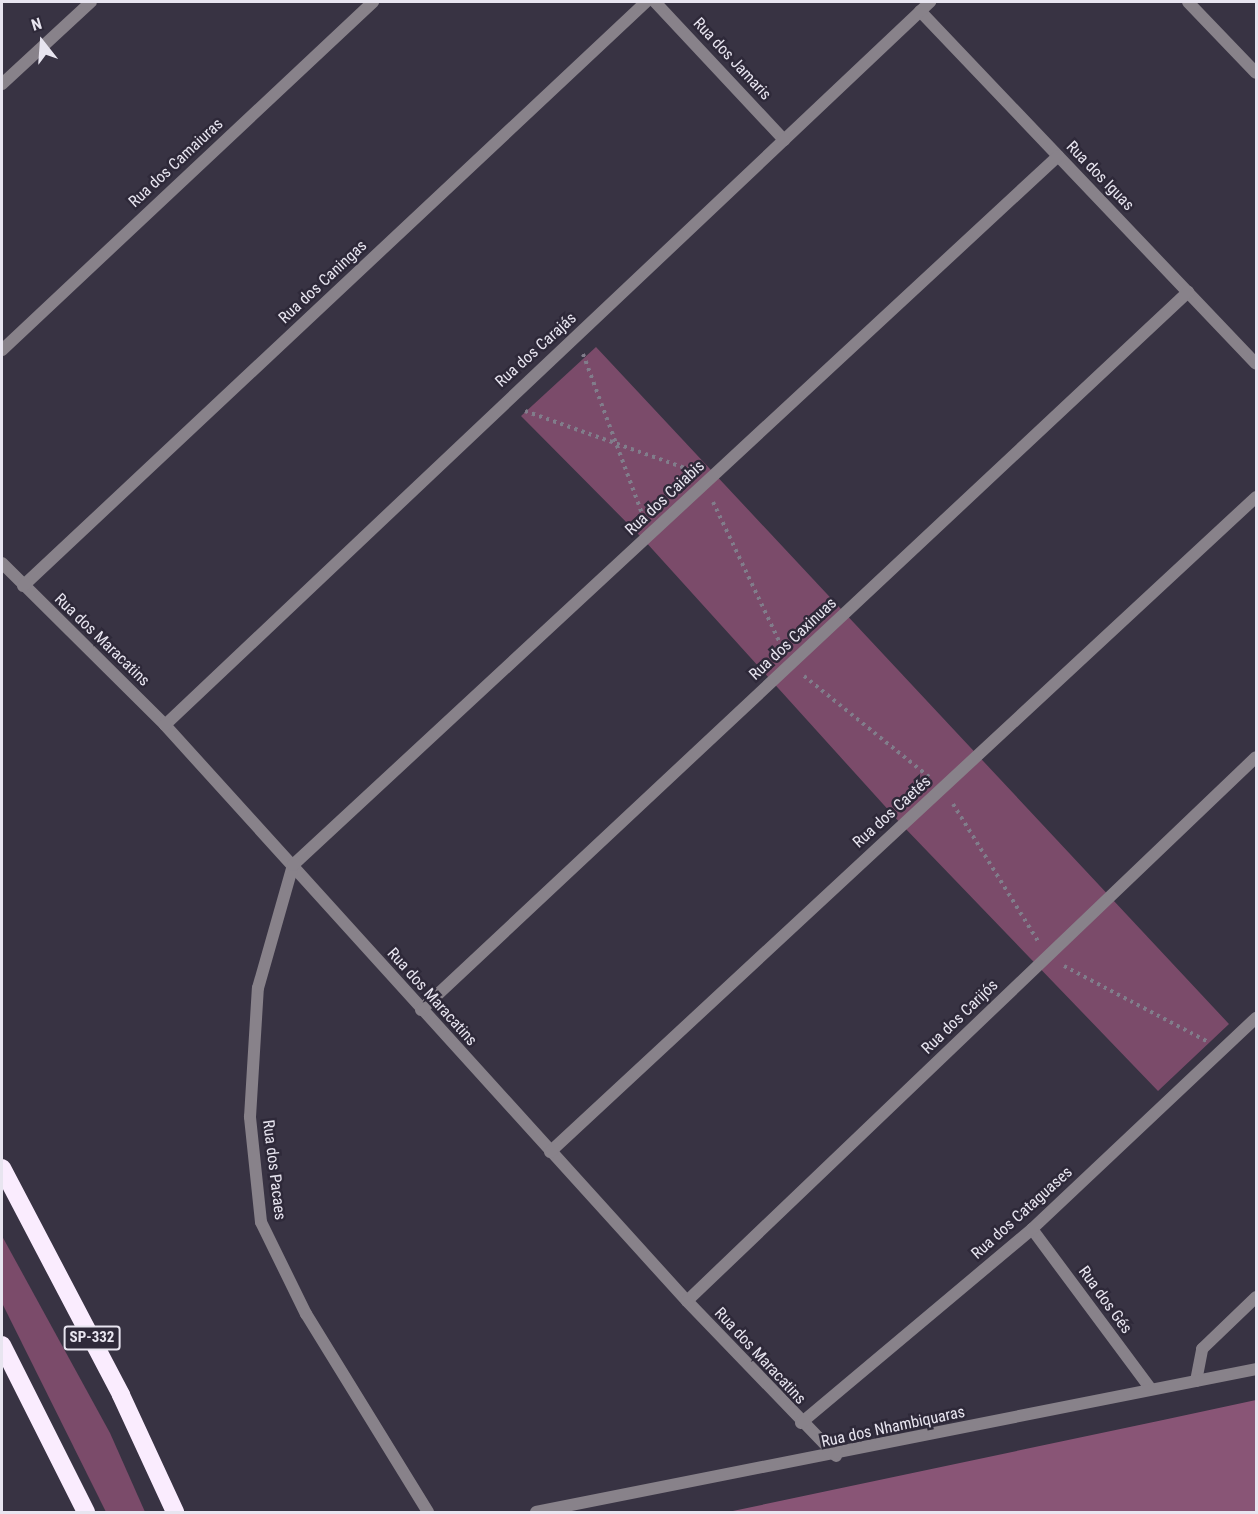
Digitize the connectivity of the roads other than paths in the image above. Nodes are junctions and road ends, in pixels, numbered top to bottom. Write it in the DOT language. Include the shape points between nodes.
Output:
graph roads {
  1 [pos="91,2"];
  2 [pos="373,2"];
  3 [pos="646,2"];
  4 [pos="655,2"];
  5 [pos="930,2"];
  6 [pos="1188,2"];
  7 [pos="920,11"];
  8 [pos="1257,73"];
  9 [pos="2,84"];
  10 [pos="784,140"];
  11 [pos="1058,156"];
  12 [pos="1188,292"];
  13 [pos="2,350"];
  14 [pos="1257,364"];
  15 [pos="1257,496"];
  16 [pos="2,563"];
  17 [pos="23,586"];
  18 [pos="165,724"];
  19 [pos="1257,757"];
  20 [pos="293,865"];
  21 [pos="421,1010"];
  22 [pos="1257,1018"];
  23 [pos="550,1152"];
  24 [pos="2,1168"];
  25 [pos="1032,1229"];
  26 [pos="1257,1296"];
  27 [pos="687,1302"];
  28 [pos="2,1345"];
  29 [pos="1257,1369"];
  30 [pos="1196,1381"];
  31 [pos="1151,1389"];
  32 [pos="801,1423"];
  33 [pos="836,1456"];
  34 [pos="86,1512"];
  35 [pos="175,1512"];
  36 [pos="428,1512"];
  37 [pos="536,1512"];
  1 -- 9 [label="street"];
  2 -- 13 [label="street, Rua dos Camaiuras"];
  3 -- 17 [label="street, Rua dos Caningas"];
  4 -- 10 [label="street, Rua dos Jamaris"];
  5 -- 7 [label="street, Rua dos Carajás"];
  6 -- 8 [label="street"];
  7 -- 10 [label="street, Rua dos Carajás"];
  7 -- 11 [label="street, Rua dos Iguas"];
  10 -- 18 [label="street, Rua dos Carajás"];
  11 -- 12 [label="street, Rua dos Iguas"];
  11 -- 20 [label="street, Rua dos Caiabis"];
  12 -- 14 [label="street, Rua dos Iguas"];
  12 -- 21 [label="street, Rua dos Caxinuas"];
  15 -- 23 [label="street, Rua dos Caetés"];
  16 -- 17 [label="street, Rua dos Maracatins"];
  17 -- 18 [label="street, Rua dos Maracatins"];
  18 -- 20 [label="street, Rua dos Maracatins"];
  19 -- 27 [label="street, Rua dos Carijós"];
  20 -- 21 [label="street, Rua dos Maracatins"];
  20 -- 36 [label="street, Rua dos Pacaes" via="258,988 250,1117 261,1222 306,1314"];
  21 -- 23 [label="street, Rua dos Maracatins"];
  22 -- 25 [label="street, Rua dos Cataguases"];
  23 -- 27 [label="street, Rua dos Maracatins"];
  24 -- 35 [label="highway, SP-332" via="116,1385"];
  25 -- 31 [label="street, Rua dos Gés"];
  25 -- 32 [label="street, Rua dos Cataguases"];
  26 -- 30 [label="street" via="1202,1349"];
  27 -- 32 [label="street, Rua dos Maracatins"];
  28 -- 34 [label="highway"];
  29 -- 30 [label="street, Rua dos Nhambiquaras"];
  30 -- 31 [label="street, Rua dos Nhambiquaras"];
  31 -- 33 [label="street, Rua dos Nhambiquaras"];
  32 -- 33 [label="street, Rua dos Maracatins"];
  33 -- 37 [label="street, Rua dos Nhambiquaras"];
}
